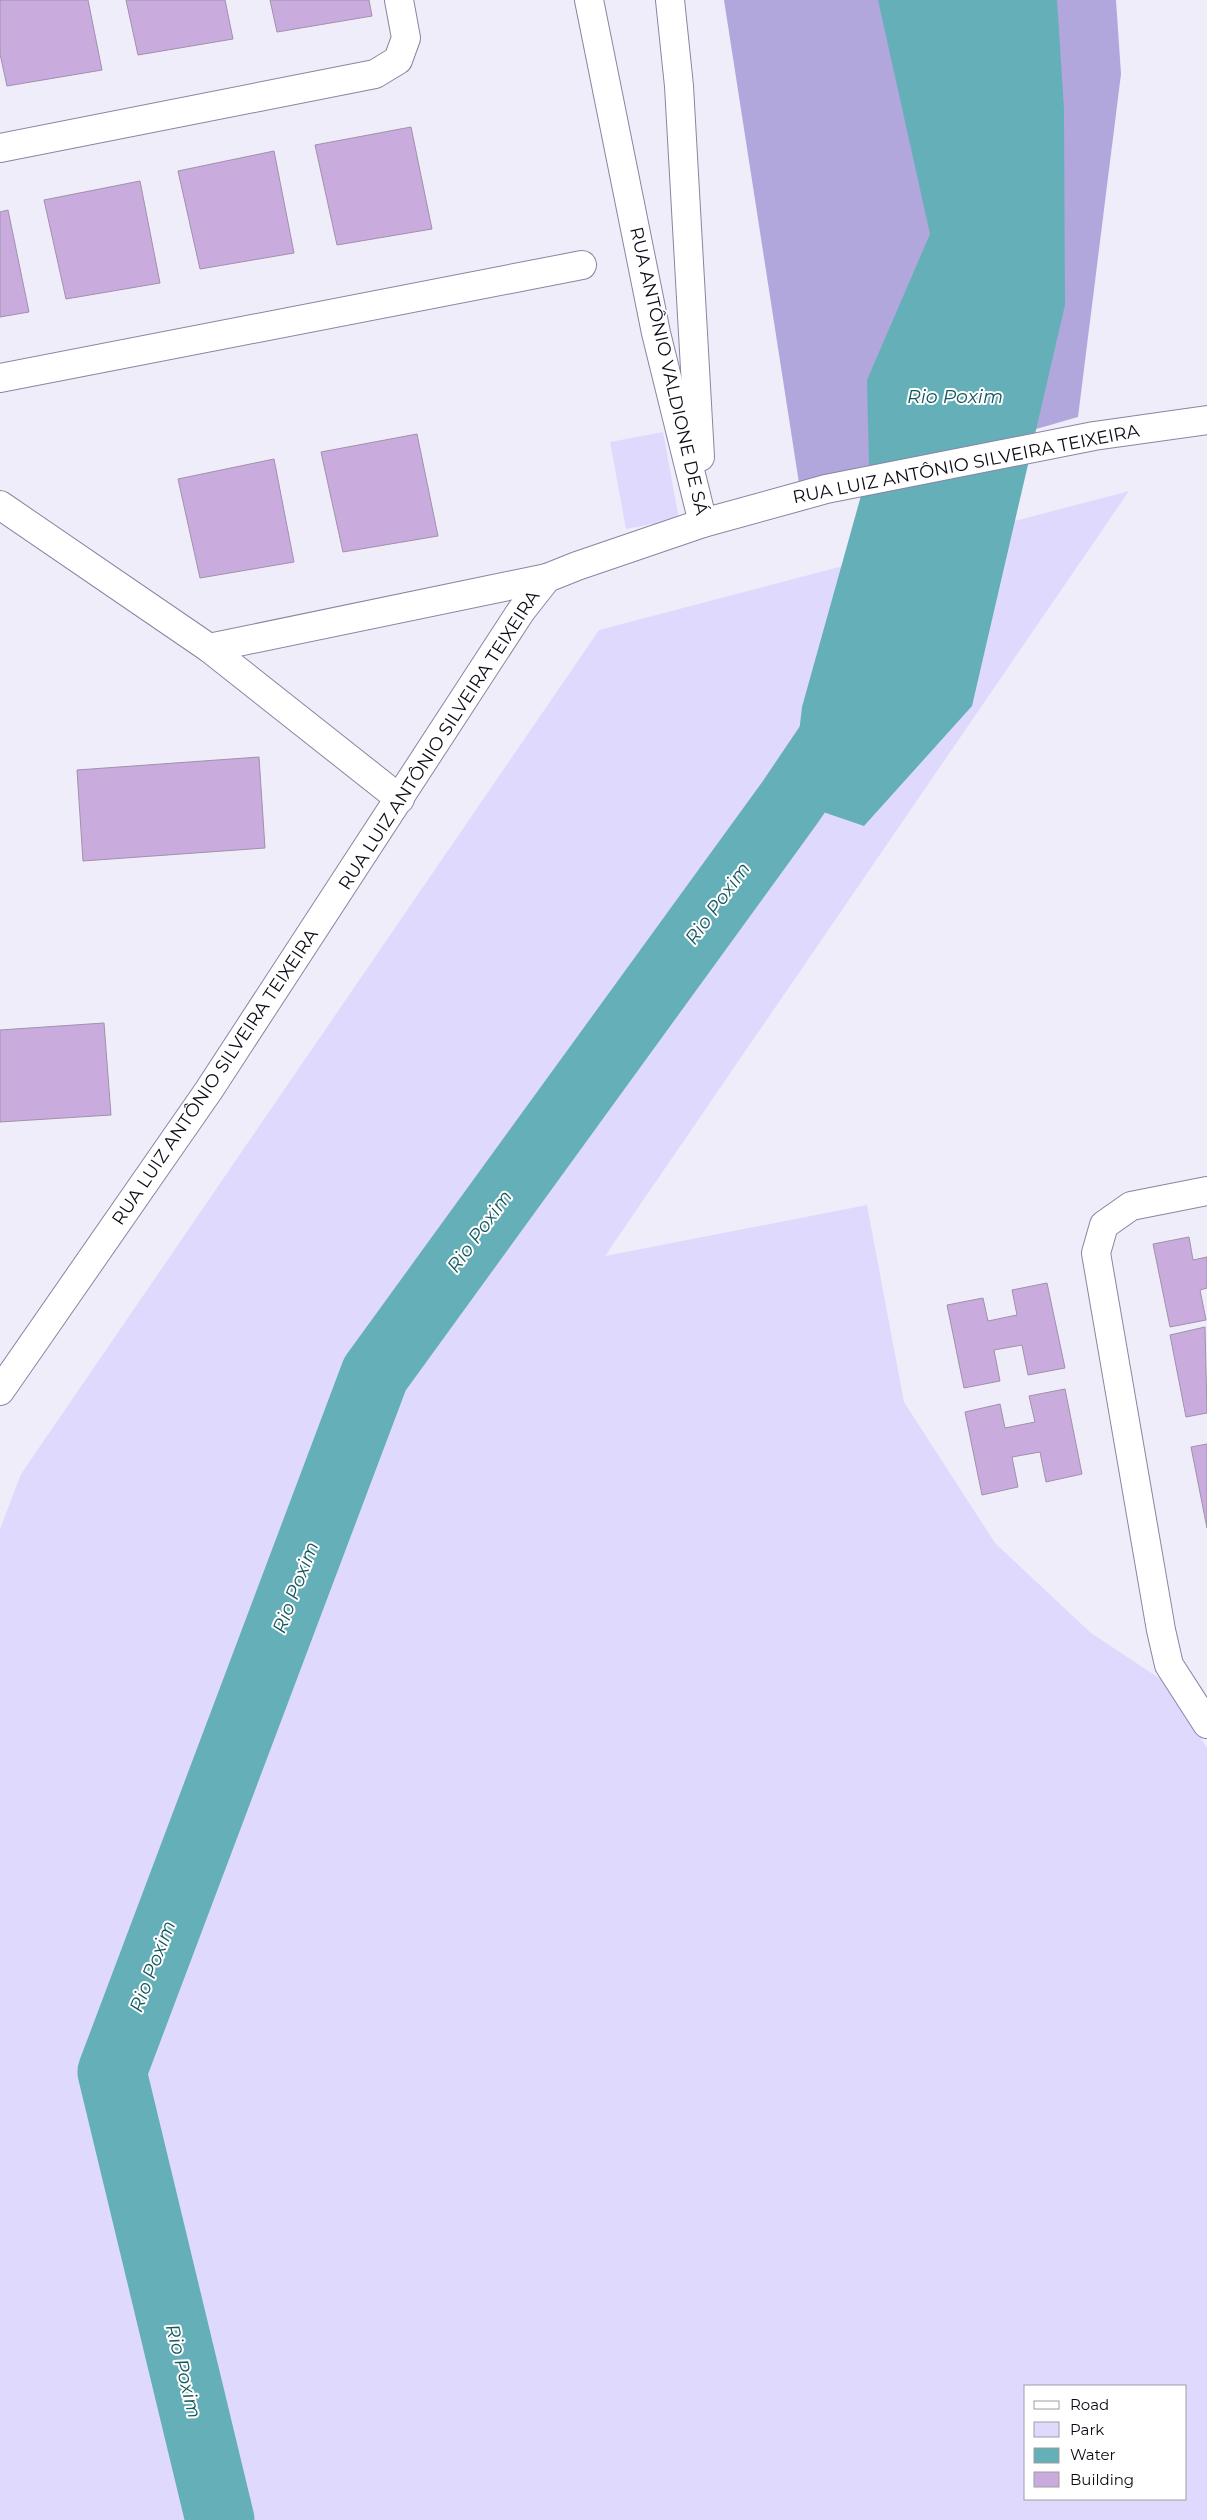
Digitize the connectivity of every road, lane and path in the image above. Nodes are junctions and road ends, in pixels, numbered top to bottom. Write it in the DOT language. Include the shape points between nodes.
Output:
graph roads {
  1 [pos="399,0"];
  2 [pos="589,0"];
  3 [pos="670,0"];
  4 [pos="0,148"];
  5 [pos="582,265"];
  6 [pos="0,378"];
  7 [pos="1207,420"];
  8 [pos="0,505"];
  9 [pos="703,523"];
  10 [pos="547,578"];
  11 [pos="209,648"];
  12 [pos="400,799"];
  13 [pos="1207,1191"];
  14 [pos="0,1391"];
  15 [pos="1202,1709"];
  1 -- 4 [label="street" via="406,38 398,60 375,74"];
  2 -- 9 [label="street, RUA ANTÔNIO VALDIONE DE SÁ" via="656,332"];
  3 -- 9 [label="street, RUA ANTÔNIO VALDIONE DE SÁ" via="679,86"];
  5 -- 6 [label="street"];
  7 -- 9 [label="street, RUA LUIZ ANTÔNIO SILVEIRA TEIXEIRA" via="1094,436 826,489"];
  8 -- 11 [label="street"];
  9 -- 10 [label="street, RUA LUIZ ANTÔNIO SILVEIRA TEIXEIRA"];
  10 -- 11 [label="street"];
  10 -- 12 [label="street, RUA LUIZ ANTÔNIO SILVEIRA TEIXEIRA" via="521,611"];
  11 -- 12 [label="street"];
  12 -- 14 [label="street, RUA LUIZ ANTÔNIO SILVEIRA TEIXEIRA" via="209,1090"];
  13 -- 15 [label="street" via="1131,1206 1104,1225 1096,1253 1160,1630 1169,1665"];
}
